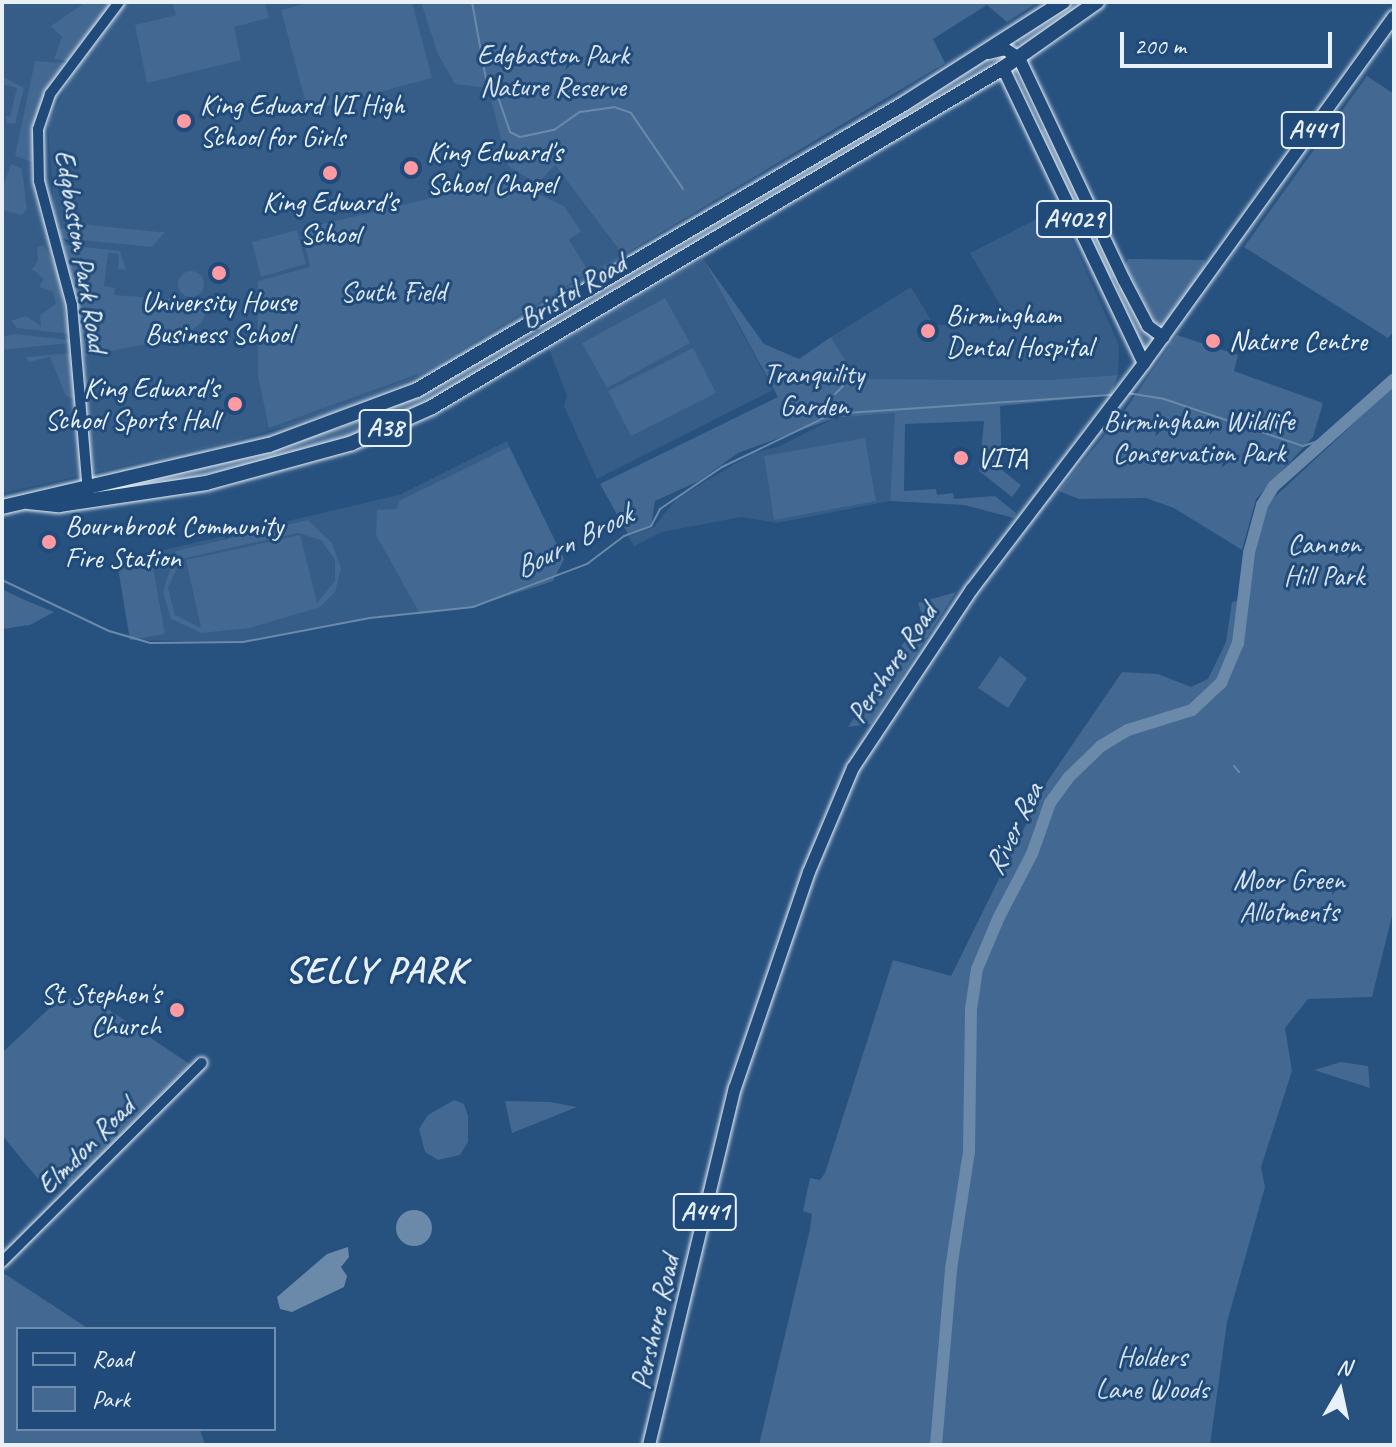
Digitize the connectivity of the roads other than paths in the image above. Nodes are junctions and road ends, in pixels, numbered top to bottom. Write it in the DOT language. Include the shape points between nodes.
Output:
graph roads {
  1 [pos="119,2"];
  2 [pos="1063,2"];
  3 [pos="1097,2"];
  4 [pos="1394,17"];
  5 [pos="986,54"];
  6 [pos="1019,58"];
  7 [pos="1003,68"];
  8 [pos="1049,120"];
  9 [pos="1031,128"];
  10 [pos="1124,280"];
  11 [pos="1106,286"];
  12 [pos="556,309"];
  13 [pos="572,322"];
  14 [pos="524,327"];
  15 [pos="1163,337"];
  16 [pos="535,344"];
  17 [pos="1144,363"];
  18 [pos="88,486"];
  19 [pos="179,487"];
  20 [pos="28,502"];
  21 [pos="87,502"];
  22 [pos="2,507"];
  23 [pos="202,1063"];
  24 [pos="2,1262"];
  25 [pos="649,1445"];
  1 -- 18 [label="street, Edgbaston Park Road" via="50,94 38,129 39,181 72,305"];
  2 -- 5 [label="highway, Bristol Road / A38"];
  3 -- 6 [label="highway, Bristol Road / A38"];
  4 -- 15 [label="main road, Pershore Road / A441"];
  5 -- 6 [label="main road" via="1005,49"];
  5 -- 12 [label="highway, Bristol Road / A38"];
  6 -- 7 [label="highway, Bristol Road / A38"];
  6 -- 8 [label="main road, A4029"];
  7 -- 9 [label="main road, A4029"];
  7 -- 13 [label="highway, Bristol Road / A38"];
  8 -- 9 [label="main road"];
  8 -- 10 [label="main road, A4029"];
  9 -- 11 [label="main road, A4029"];
  10 -- 11 [label="main road"];
  10 -- 15 [label="main road, A4029" via="1148,326"];
  11 -- 17 [label="main road, A4029"];
  12 -- 13 [label="highway"];
  12 -- 14 [label="highway, Bristol Road / A38"];
  13 -- 16 [label="highway, Bristol Road / A38"];
  14 -- 16 [label="highway"];
  14 -- 18 [label="highway, Bristol Road / A38" via="417,390 339,422 269,445"];
  15 -- 17 [label="main road, Pershore Road / A441"];
  16 -- 19 [label="highway, Bristol Road / A38" via="432,407 352,443"];
  17 -- 25 [label="main road, Pershore Road / A441" via="942,630 876,728 833,807 735,1088"];
  18 -- 19 [label="highway" via="96,495 147,486"];
  18 -- 20 [label="highway, Bristol Road / A38"];
  18 -- 21 [label="street, Edgbaston Park Road"];
  19 -- 21 [label="highway, Bristol Road / A38"];
  20 -- 21 [label="highway, Bristol Road / A38"];
  20 -- 22 [label="highway, Bristol Road / A38"];
  23 -- 24 [label="street, Elmdon Road"];
}
